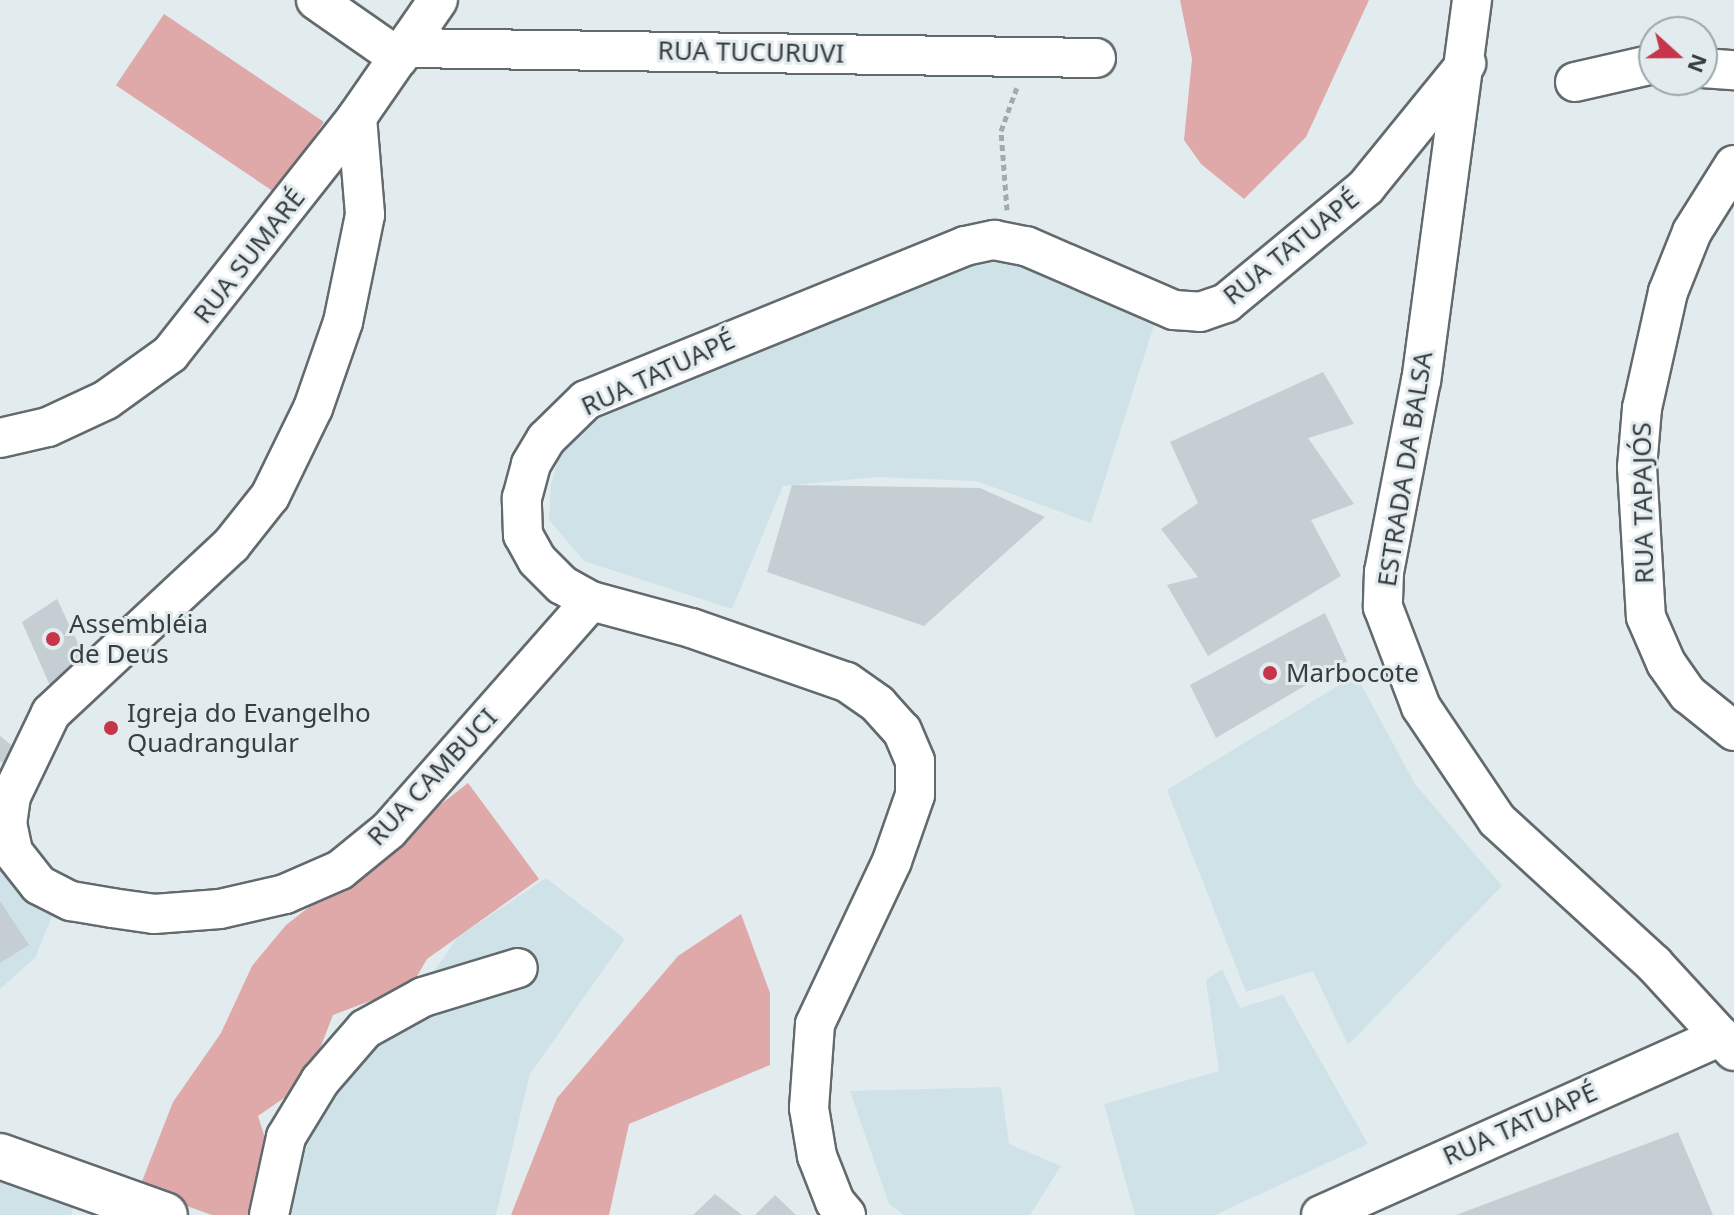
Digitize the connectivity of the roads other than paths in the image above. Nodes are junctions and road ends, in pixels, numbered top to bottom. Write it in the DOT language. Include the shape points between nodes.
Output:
graph roads {
  1 [pos="316,0"];
  2 [pos="438,0"];
  3 [pos="1472,0"];
  4 [pos="403,53"];
  5 [pos="1096,58"];
  6 [pos="1466,64"];
  7 [pos="1638,68"];
  8 [pos="1575,82"];
  9 [pos="357,117"];
  10 [pos="1734,165"];
  11 [pos="0,438"];
  12 [pos="591,601"];
  13 [pos="1734,731"];
  14 [pos="518,968"];
  15 [pos="1728,1043"];
  16 [pos="0,1156"];
  17 [pos="165,1215"];
  18 [pos="269,1215"];
  19 [pos="846,1215"];
  20 [pos="1321,1215"];
  1 -- 4 [label="street"];
  2 -- 4 [label="street, RUA SUMARÉ"];
  3 -- 6 [label="street, ESTRADA DA BALSA"];
  4 -- 5 [label="street, RUA TUCURUVI"];
  4 -- 9 [label="street, RUA SUMARÉ"];
  6 -- 12 [label="street, RUA TATUAPÉ" via="1366,187 1226,303 1200,312 1174,310 1026,246 965,246 586,400 546,439 522,498 523,535 537,560 562,585"];
  6 -- 15 [label="street, ESTRADA DA BALSA" via="1421,380 1384,572 1383,607 1421,707 1497,820 1654,964"];
  7 -- 8 [label="street"];
  9 -- 11 [label="street, RUA SUMARÉ" via="194,325 146,377 48,427"];
  9 -- 12 [label="street, RUA CAMBUCI" via="365,168 363,229 343,322 313,408 270,496 231,545 51,713 25,757 11,796 7,823 13,852 39,885 71,901 112,908 154,914 194,911 285,894 340,870 389,830"];
  10 -- 13 [label="street, RUA TAPAJÓS" via="1692,232 1668,292 1642,408 1637,467 1646,617 1666,663 1688,694"];
  12 -- 19 [label="street, RUA TATUAPÉ" via="691,628 846,682 878,704 902,731 915,761 915,795 892,861 815,1024 809,1108 817,1156 835,1202"];
  14 -- 18 [label="street" via="423,997 365,1029 320,1081 286,1137"];
  15 -- 20 [label="street, RUA TATUAPÉ"];
  16 -- 17 [label="main road"];
}
